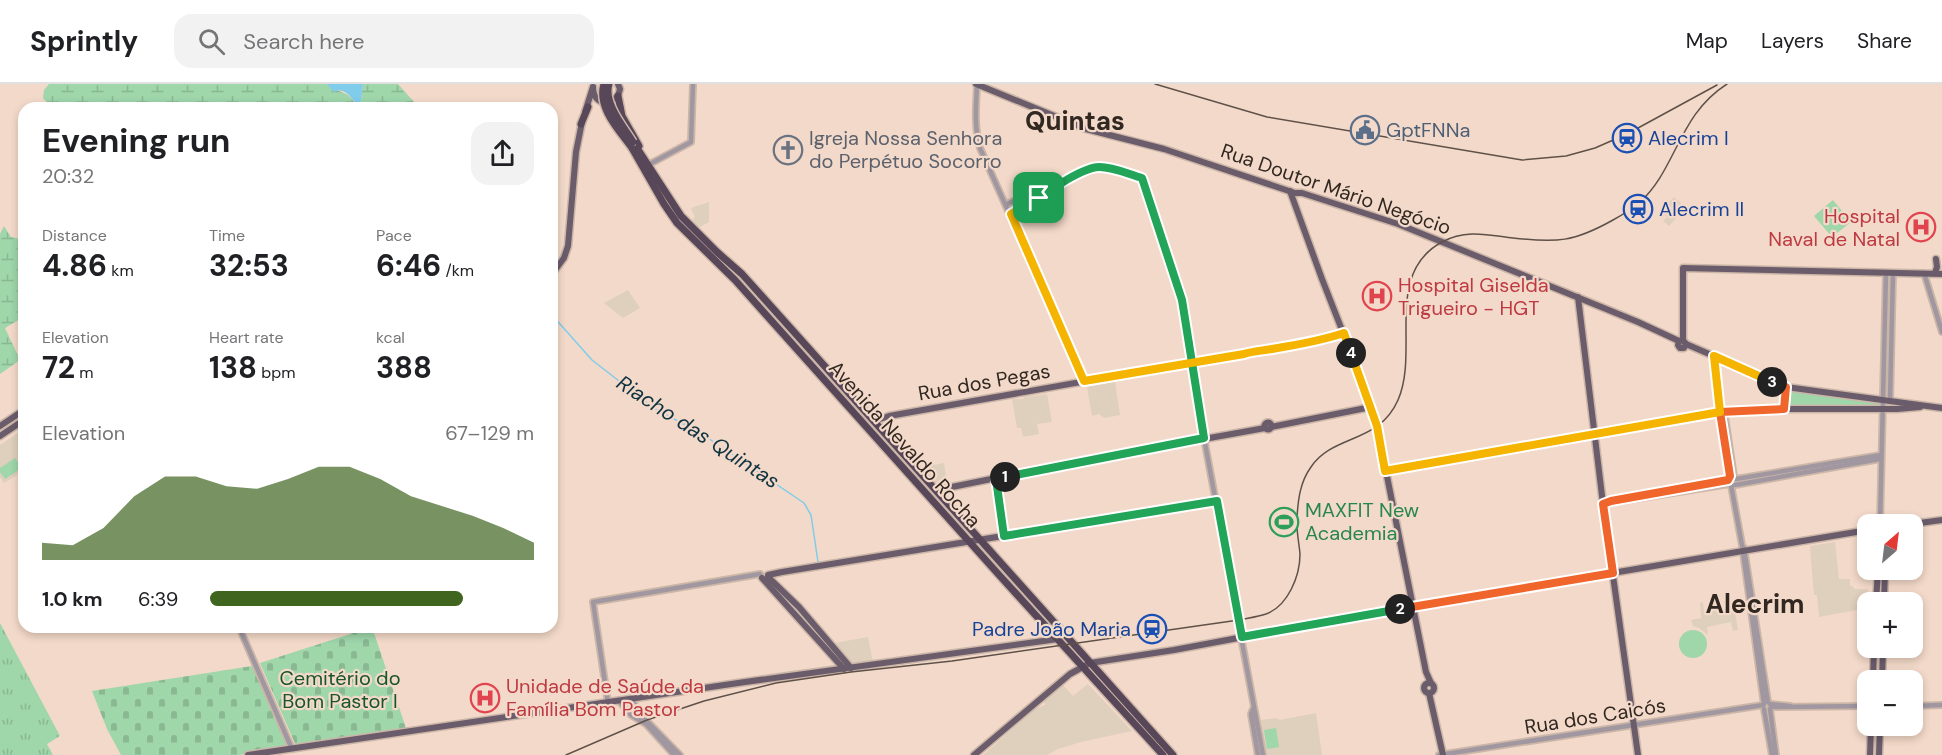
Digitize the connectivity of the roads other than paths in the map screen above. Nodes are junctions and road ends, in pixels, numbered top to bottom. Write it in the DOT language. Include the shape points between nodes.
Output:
graph roads {
  1 [pos="604,84"];
  2 [pos="609,84"];
  3 [pos="693,84"];
  4 [pos="977,84"];
  5 [pos="594,86"];
  6 [pos="619,88"];
  7 [pos="600,102"];
  8 [pos="588,107"];
  9 [pos="581,124"];
  10 [pos="633,145"];
  11 [pos="646,162"];
  12 [pos="647,175"];
  13 [pos="1049,189"];
  14 [pos="1287,190"];
  15 [pos="1298,193"];
  16 [pos="1294,200"];
  17 [pos="1007,204"];
  18 [pos="1011,214"];
  19 [pos="1936,259"];
  20 [pos="558,266"];
  21 [pos="1890,273"];
  22 [pos="1924,273"];
  23 [pos="1940,273"];
  24 [pos="1578,297"];
  25 [pos="1885,313"];
  26 [pos="1893,313"];
  27 [pos="1942,332"];
  28 [pos="1344,333"];
  29 [pos="1682,341"];
  30 [pos="1714,356"];
  31 [pos="1191,363"];
  32 [pos="1884,370"];
  33 [pos="1891,370"];
  34 [pos="1084,381"];
  35 [pos="1786,387"];
  36 [pos="836,393"];
  37 [pos="1886,400"];
  38 [pos="1924,406"];
  39 [pos="1371,407"];
  40 [pos="1882,408"];
  41 [pos="1942,408"];
  42 [pos="1784,409"];
  43 [pos="1722,410"];
  44 [pos="18,414"];
  45 [pos="874,420"];
  46 [pos="18,424"];
  47 [pos="0,426"];
  48 [pos="1595,434"];
  49 [pos="0,436"];
  50 [pos="1204,438"];
  51 [pos="1881,457"];
  52 [pos="1385,471"];
  53 [pos="996,479"];
  54 [pos="1732,482"];
  55 [pos="937,490"];
  56 [pos="1217,501"];
  57 [pos="1603,504"];
  58 [pos="1880,514"];
  59 [pos="1942,520"];
  60 [pos="1923,523"];
  61 [pos="1857,532"];
  62 [pos="1004,536"];
  63 [pos="981,540"];
  64 [pos="970,542"];
  65 [pos="1743,549"];
  66 [pos="1613,573"];
  67 [pos="765,576"];
  68 [pos="1414,607"];
  69 [pos="242,633"];
  70 [pos="1242,637"];
  71 [pos="1058,639"];
  72 [pos="1087,664"];
  73 [pos="848,668"];
  74 [pos="630,699"];
  75 [pos="619,701"];
  76 [pos="608,703"];
  77 [pos="1942,705"];
  78 [pos="1767,706"];
  79 [pos="1857,706"];
  80 [pos="1923,706"];
  81 [pos="1253,710"];
  82 [pos="1634,725"];
  83 [pos="1871,736"];
  84 [pos="1880,736"];
  85 [pos="292,749"];
  86 [pos="1870,752"];
  87 [pos="1879,752"];
  88 [pos="248,755"];
  89 [pos="674,755"];
  90 [pos="680,755"];
  91 [pos="974,755"];
  92 [pos="1163,755"];
  93 [pos="1173,755"];
  94 [pos="1258,755"];
  95 [pos="1263,755"];
  96 [pos="1442,755"];
  97 [pos="1450,755"];
  98 [pos="1638,755"];
  99 [pos="1774,755"];
  1 -- 10 [label="highway, bridge" via="604,106"];
  2 -- 10 [label="highway, bridge" via="611,106"];
  3 -- 11 [label="street" via="691,142"];
  4 -- 14 [label="main road, Rua Doutor Mário Negócio" via="1086,129 1164,149"];
  4 -- 17 [label="street" via="978,142"];
  5 -- 7 [label="main road"];
  5 -- 9 [label="main road"];
  6 -- 7 [label="main road" via="609,103"];
  6 -- 11 [label="highway" via="622,116"];
  7 -- 9 [label="main road" via="592,104"];
  7 -- 12 [label="highway"];
  8 -- 9 [label="highway"];
  9 -- 20 [label="main road" via="568,246"];
  10 -- 11 [label="highway"];
  10 -- 12 [label="highway, Avenida Nevaldo Rocha"];
  11 -- 45 [label="highway, Avenida Nevaldo Rocha" via="681,216 742,274"];
  12 -- 36 [label="highway, Avenida Nevaldo Rocha" via="677,223 735,280"];
  13 -- 17 [label="street"];
  13 -- 18 [label="street"];
  13 -- 31 [label="street" via="1096,167 1142,178 1182,300"];
  14 -- 15 [label="main road, Rua Doutor Mário Negócio"];
  14 -- 16 [label="main road"];
  15 -- 16 [label="main road"];
  15 -- 24 [label="main road, Rua Doutor Mário Negócio" via="1414,229"];
  16 -- 28 [label="main road"];
  17 -- 18 [label="street"];
  18 -- 34 [label="street"];
  19 -- 23 [label="main road"];
  21 -- 22 [label="main road"];
  21 -- 25 [label="street"];
  21 -- 26 [label="street"];
  21 -- 29 [label="main road" via="1683,268"];
  22 -- 23 [label="main road"];
  22 -- 27 [label="street"];
  24 -- 29 [label="main road, Rua Doutor Mário Negócio"];
  24 -- 48 [label="main road"];
  25 -- 26 [label="street"];
  25 -- 32 [label="street"];
  26 -- 33 [label="street"];
  28 -- 31 [label="main road, Rua dos Pegas" via="1325,340"];
  28 -- 39 [label="main road"];
  29 -- 30 [label="main road, Rua Doutor Mário Negócio"];
  30 -- 35 [label="main road, Rua Doutor Mário Negócio"];
  30 -- 43 [label="street"];
  31 -- 34 [label="main road, Rua dos Pegas"];
  31 -- 50 [label="street"];
  32 -- 33 [label="street"];
  32 -- 37 [label="street"];
  33 -- 37 [label="street"];
  34 -- 45 [label="main road, Rua dos Pegas"];
  35 -- 37 [label="main road, Rua Doutor Mário Negócio"];
  35 -- 42 [label="main road"];
  36 -- 45 [label="highway" via="863,420"];
  36 -- 64 [label="highway, Avenida Nevaldo Rocha"];
  37 -- 38 [label="main road, Rua Doutor Mário Negócio"];
  37 -- 40 [label="street"];
  38 -- 40 [label="main road"];
  38 -- 41 [label="main road"];
  39 -- 50 [label="main road"];
  39 -- 52 [label="main road"];
  40 -- 42 [label="main road"];
  40 -- 51 [label="street"];
  42 -- 43 [label="main road"];
  43 -- 48 [label="main road"];
  43 -- 54 [label="street"];
  44 -- 47 [label="main road"];
  45 -- 55 [label="highway, Avenida Nevaldo Rocha"];
  46 -- 49 [label="main road"];
  48 -- 52 [label="main road"];
  48 -- 57 [label="main road"];
  50 -- 53 [label="main road"];
  50 -- 56 [label="street"];
  51 -- 54 [label="street"];
  51 -- 58 [label="street"];
  52 -- 68 [label="main road"];
  53 -- 55 [label="main road"];
  53 -- 62 [label="main road"];
  54 -- 57 [label="street"];
  54 -- 65 [label="street"];
  55 -- 63 [label="highway, Avenida Nevaldo Rocha"];
  56 -- 62 [label="street"];
  56 -- 70 [label="street"];
  57 -- 66 [label="main road"];
  59 -- 60 [label="main road"];
  61 -- 65 [label="main road"];
  62 -- 63 [label="main road"];
  63 -- 64 [label="main road"];
  63 -- 72 [label="highway, Avenida Nevaldo Rocha"];
  64 -- 67 [label="main road"];
  64 -- 71 [label="highway, Avenida Nevaldo Rocha"];
  65 -- 66 [label="main road"];
  65 -- 78 [label="street"];
  66 -- 68 [label="main road"];
  66 -- 82 [label="main road"];
  67 -- 73 [label="main road"];
  67 -- 76 [label="street" via="593,602"];
  68 -- 70 [label="main road"];
  68 -- 96 [label="main road" via="1428,683 1424,688 1430,692"];
  69 -- 85 [label="street"];
  70 -- 72 [label="main road"];
  70 -- 81 [label="street"];
  71 -- 72 [label="highway, Avenida Nevaldo Rocha"];
  71 -- 73 [label="main road"];
  72 -- 91 [label="main road"];
  72 -- 92 [label="highway, Avenida Nevaldo Rocha"];
  72 -- 93 [label="highway, Avenida Nevaldo Rocha"];
  73 -- 74 [label="main road"];
  74 -- 75 [label="main road"];
  74 -- 90 [label="street"];
  75 -- 76 [label="main road"];
  75 -- 89 [label="street"];
  76 -- 85 [label="main road"];
  77 -- 80 [label="street"];
  78 -- 79 [label="street, Rua dos Caicós"];
  78 -- 82 [label="street, Rua dos Caicós"];
  78 -- 99 [label="street"];
  81 -- 94 [label="street"];
  81 -- 95 [label="street" via="1257,713"];
  82 -- 97 [label="street, Rua dos Caicós"];
  82 -- 98 [label="main road"];
  83 -- 86 [label="main road"];
  84 -- 87 [label="main road"];
  85 -- 88 [label="main road"];
  86 -- 87 [label="main road"];
  96 -- 97 [label="street, Rua dos Caicós"];
}
